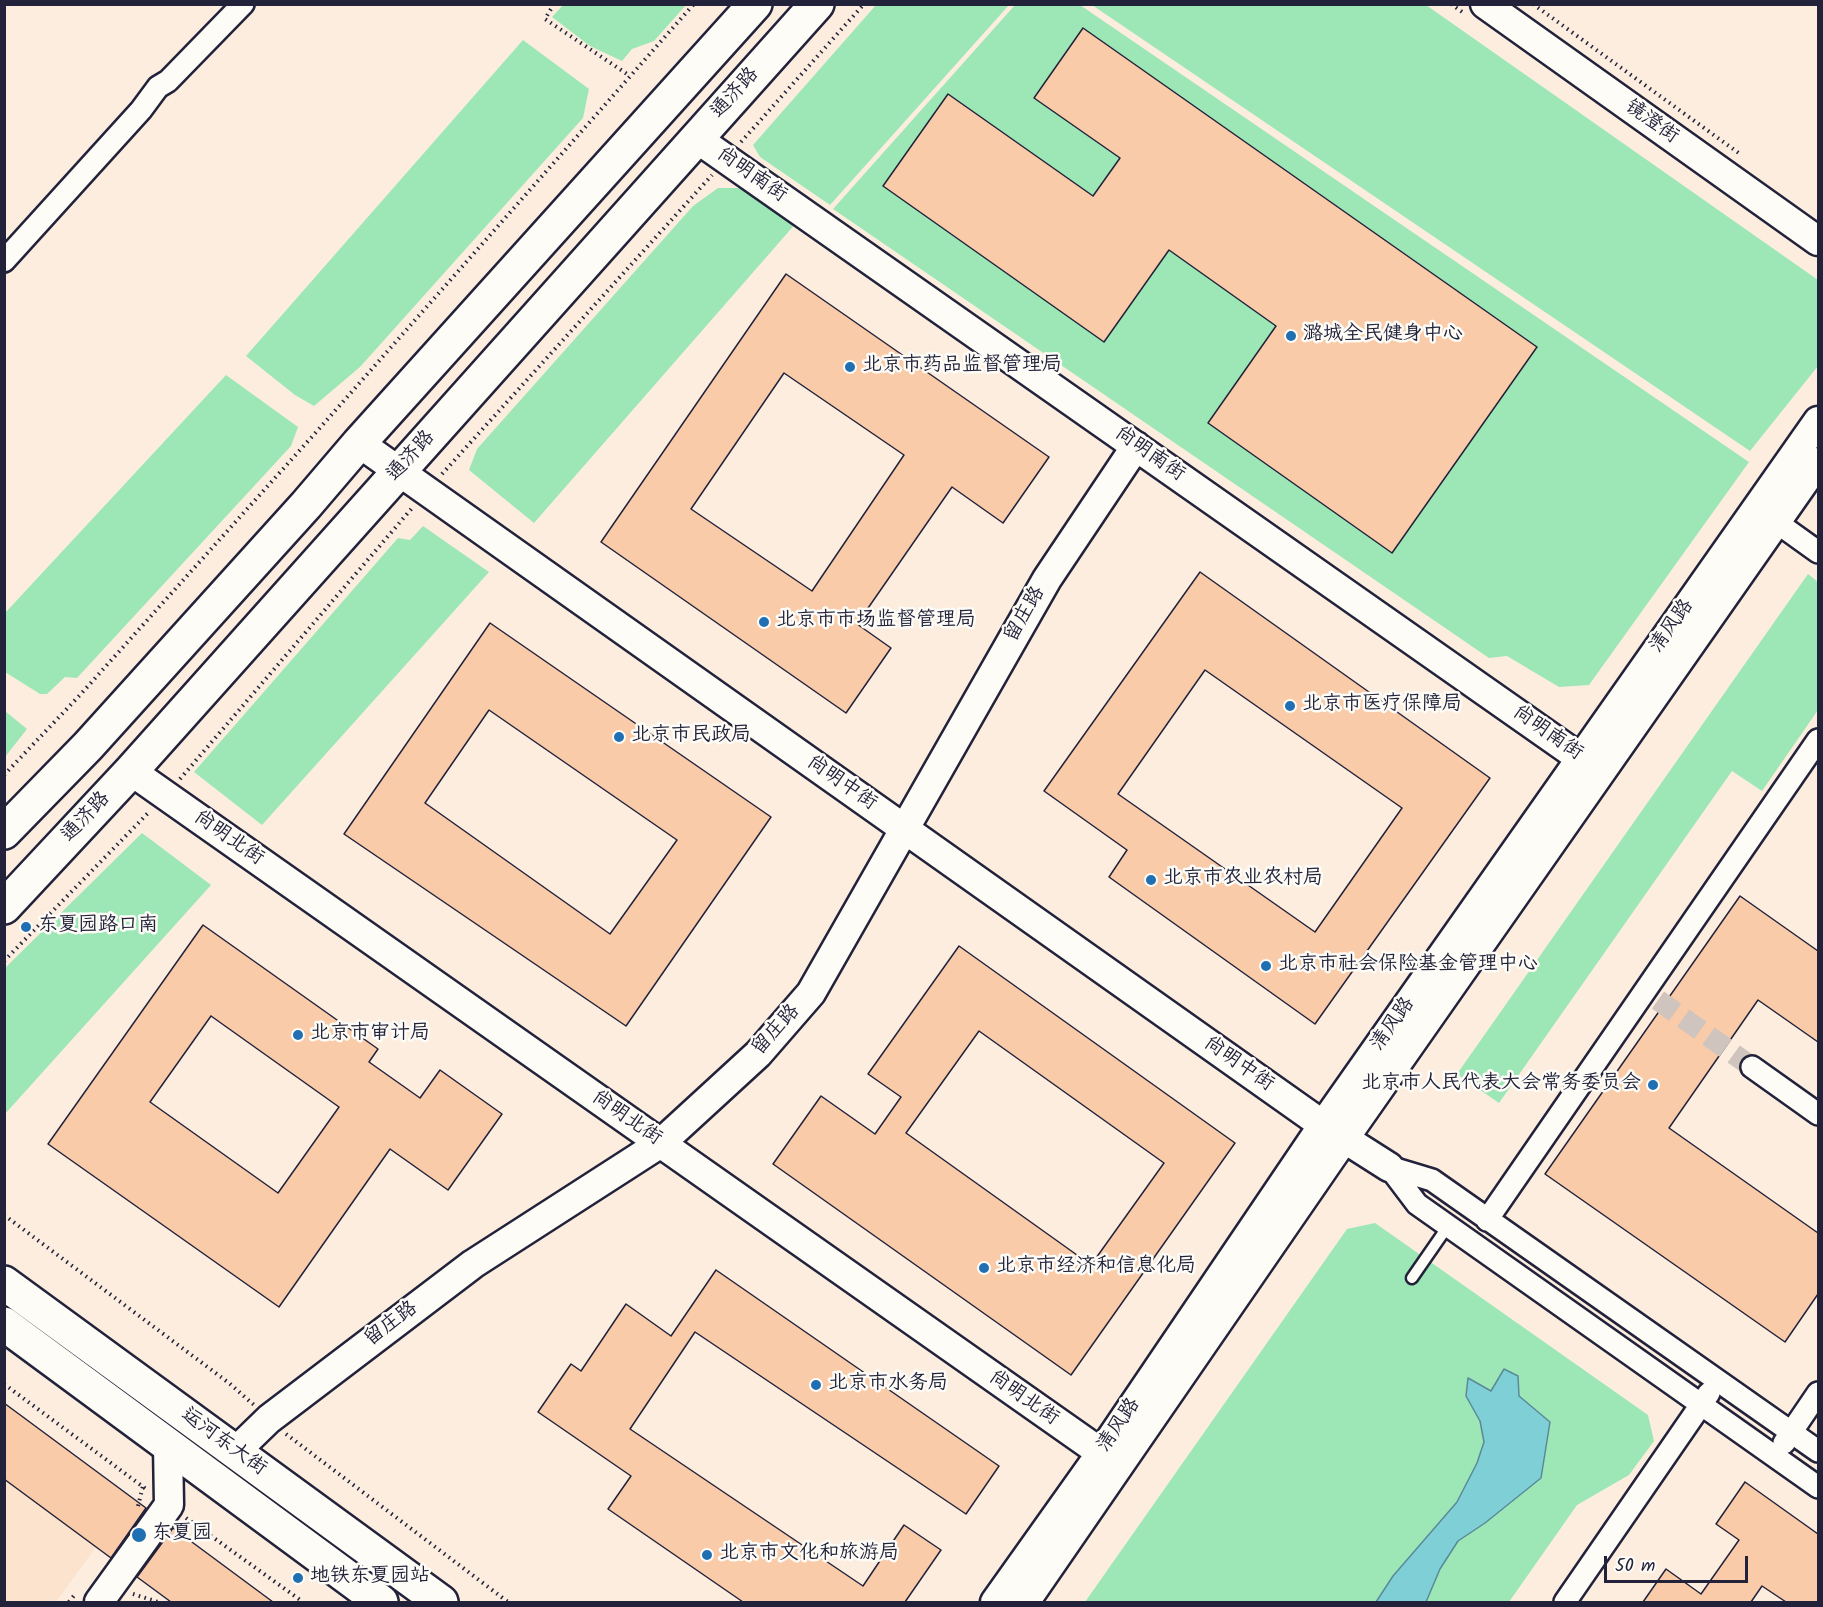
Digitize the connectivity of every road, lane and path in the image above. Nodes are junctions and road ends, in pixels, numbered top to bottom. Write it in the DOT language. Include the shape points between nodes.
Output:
graph roads {
  1 [pos="243,4"];
  2 [pos="554,4"];
  3 [pos="694,4"];
  4 [pos="755,4"];
  5 [pos="817,4"];
  6 [pos="1485,4"];
  7 [pos="1533,4"];
  8 [pos="630,76"];
  9 [pos="696,138"];
  10 [pos="1741,155"];
  11 [pos="1818,241"];
  12 [pos="4,261"];
  13 [pos="1818,421"];
  14 [pos="359,443"];
  15 [pos="1136,446"];
  16 [pos="1818,462"];
  17 [pos="400,471"];
  18 [pos="1767,515"];
  19 [pos="1818,552"];
  20 [pos="1818,740"];
  21 [pos="1591,766"];
  22 [pos="131,771"];
  23 [pos="4,775"];
  24 [pos="904,828"];
  25 [pos="4,832"];
  26 [pos="4,906"];
  27 [pos="1752,1067"];
  28 [pos="1818,1114"];
  29 [pos="1334,1132"];
  30 [pos="661,1143"];
  31 [pos="1389,1167"];
  32 [pos="1487,1220"];
  33 [pos="1448,1226"];
  34 [pos="1412,1278"];
  35 [pos="4,1283"];
  36 [pos="4,1324"];
  37 [pos="1717,1382"];
  38 [pos="1818,1393"];
  39 [pos="1702,1404"];
  40 [pos="1791,1432"];
  41 [pos="168,1445"];
  42 [pos="1818,1451"];
  43 [pos="235,1452"];
  44 [pos="1774,1456"];
  45 [pos="1111,1460"];
  46 [pos="1818,1487"];
  47 [pos="133,1594"];
  48 [pos="99,1602"];
  49 [pos="158,1602"];
  50 [pos="381,1602"];
  51 [pos="441,1602"];
  52 [pos="995,1602"];
  53 [pos="1025,1602"];
  54 [pos="1565,1602"];
  1 -- 12 [label="street" via="159,87"];
  2 -- 8 [label="path" via="545,19"];
  3 -- 8 [label="path"];
  4 -- 14 [label="main road"];
  5 -- 9 [label="main road, 通济路"];
  6 -- 11 [label="street, 镜澄街"];
  7 -- 10 [label="path, 镜澄街"];
  8 -- 23 [label="path" via="286,466"];
  9 -- 15 [label="street, 尚明南街"];
  9 -- 17 [label="main road, 通济路"];
  13 -- 18 [label="street, 清风路"];
  14 -- 17 [label="street, 尚明中街"];
  14 -- 25 [label="main road" via="104,729"];
  15 -- 21 [label="street, 尚明南街"];
  15 -- 24 [label="street, 留庄路" via="1047,579"];
  16 -- 18 [label="street, 清风路"];
  17 -- 22 [label="main road, 通济路"];
  17 -- 24 [label="street, 尚明中街"];
  18 -- 19 [label="street"];
  18 -- 21 [label="street, 清风路"];
  20 -- 32 [label="street" via="1652,996"];
  21 -- 29 [label="street, 清风路"];
  22 -- 26 [label="main road, 通济路"];
  22 -- 30 [label="street, 尚明北街"];
  24 -- 29 [label="street, 尚明中街"];
  24 -- 30 [label="street, 留庄路" via="811,993 758,1054"];
  27 -- 28 [label="street"];
  29 -- 31 [label="street, 尚明中街"];
  29 -- 45 [label="street, 清风路"];
  30 -- 43 [label="street, 留庄路" via="473,1264 269,1419"];
  30 -- 45 [label="street, 尚明北街"];
  31 -- 32 [label="street" via="1432,1180"];
  31 -- 33 [label="street" via="1417,1204"];
  32 -- 37 [label="street"];
  33 -- 34 [label="lane"];
  33 -- 39 [label="street"];
  35 -- 43 [label="main road, 运河东大街"];
  36 -- 41 [label="main road, 运河东大街"];
  37 -- 39 [label="street"];
  37 -- 40 [label="street"];
  38 -- 40 [label="street"];
  39 -- 44 [label="street"];
  39 -- 54 [label="street"];
  40 -- 42 [label="street"];
  40 -- 44 [label="street"];
  41 -- 48 [label="street" via="169,1505"];
  41 -- 50 [label="main road, 运河东大街"];
  43 -- 51 [label="main road, 运河东大街"];
  44 -- 46 [label="street"];
  45 -- 52 [label="street, 清风路"];
  45 -- 53 [label="street, 清风路"];
  47 -- 49 [label="path"];
}
